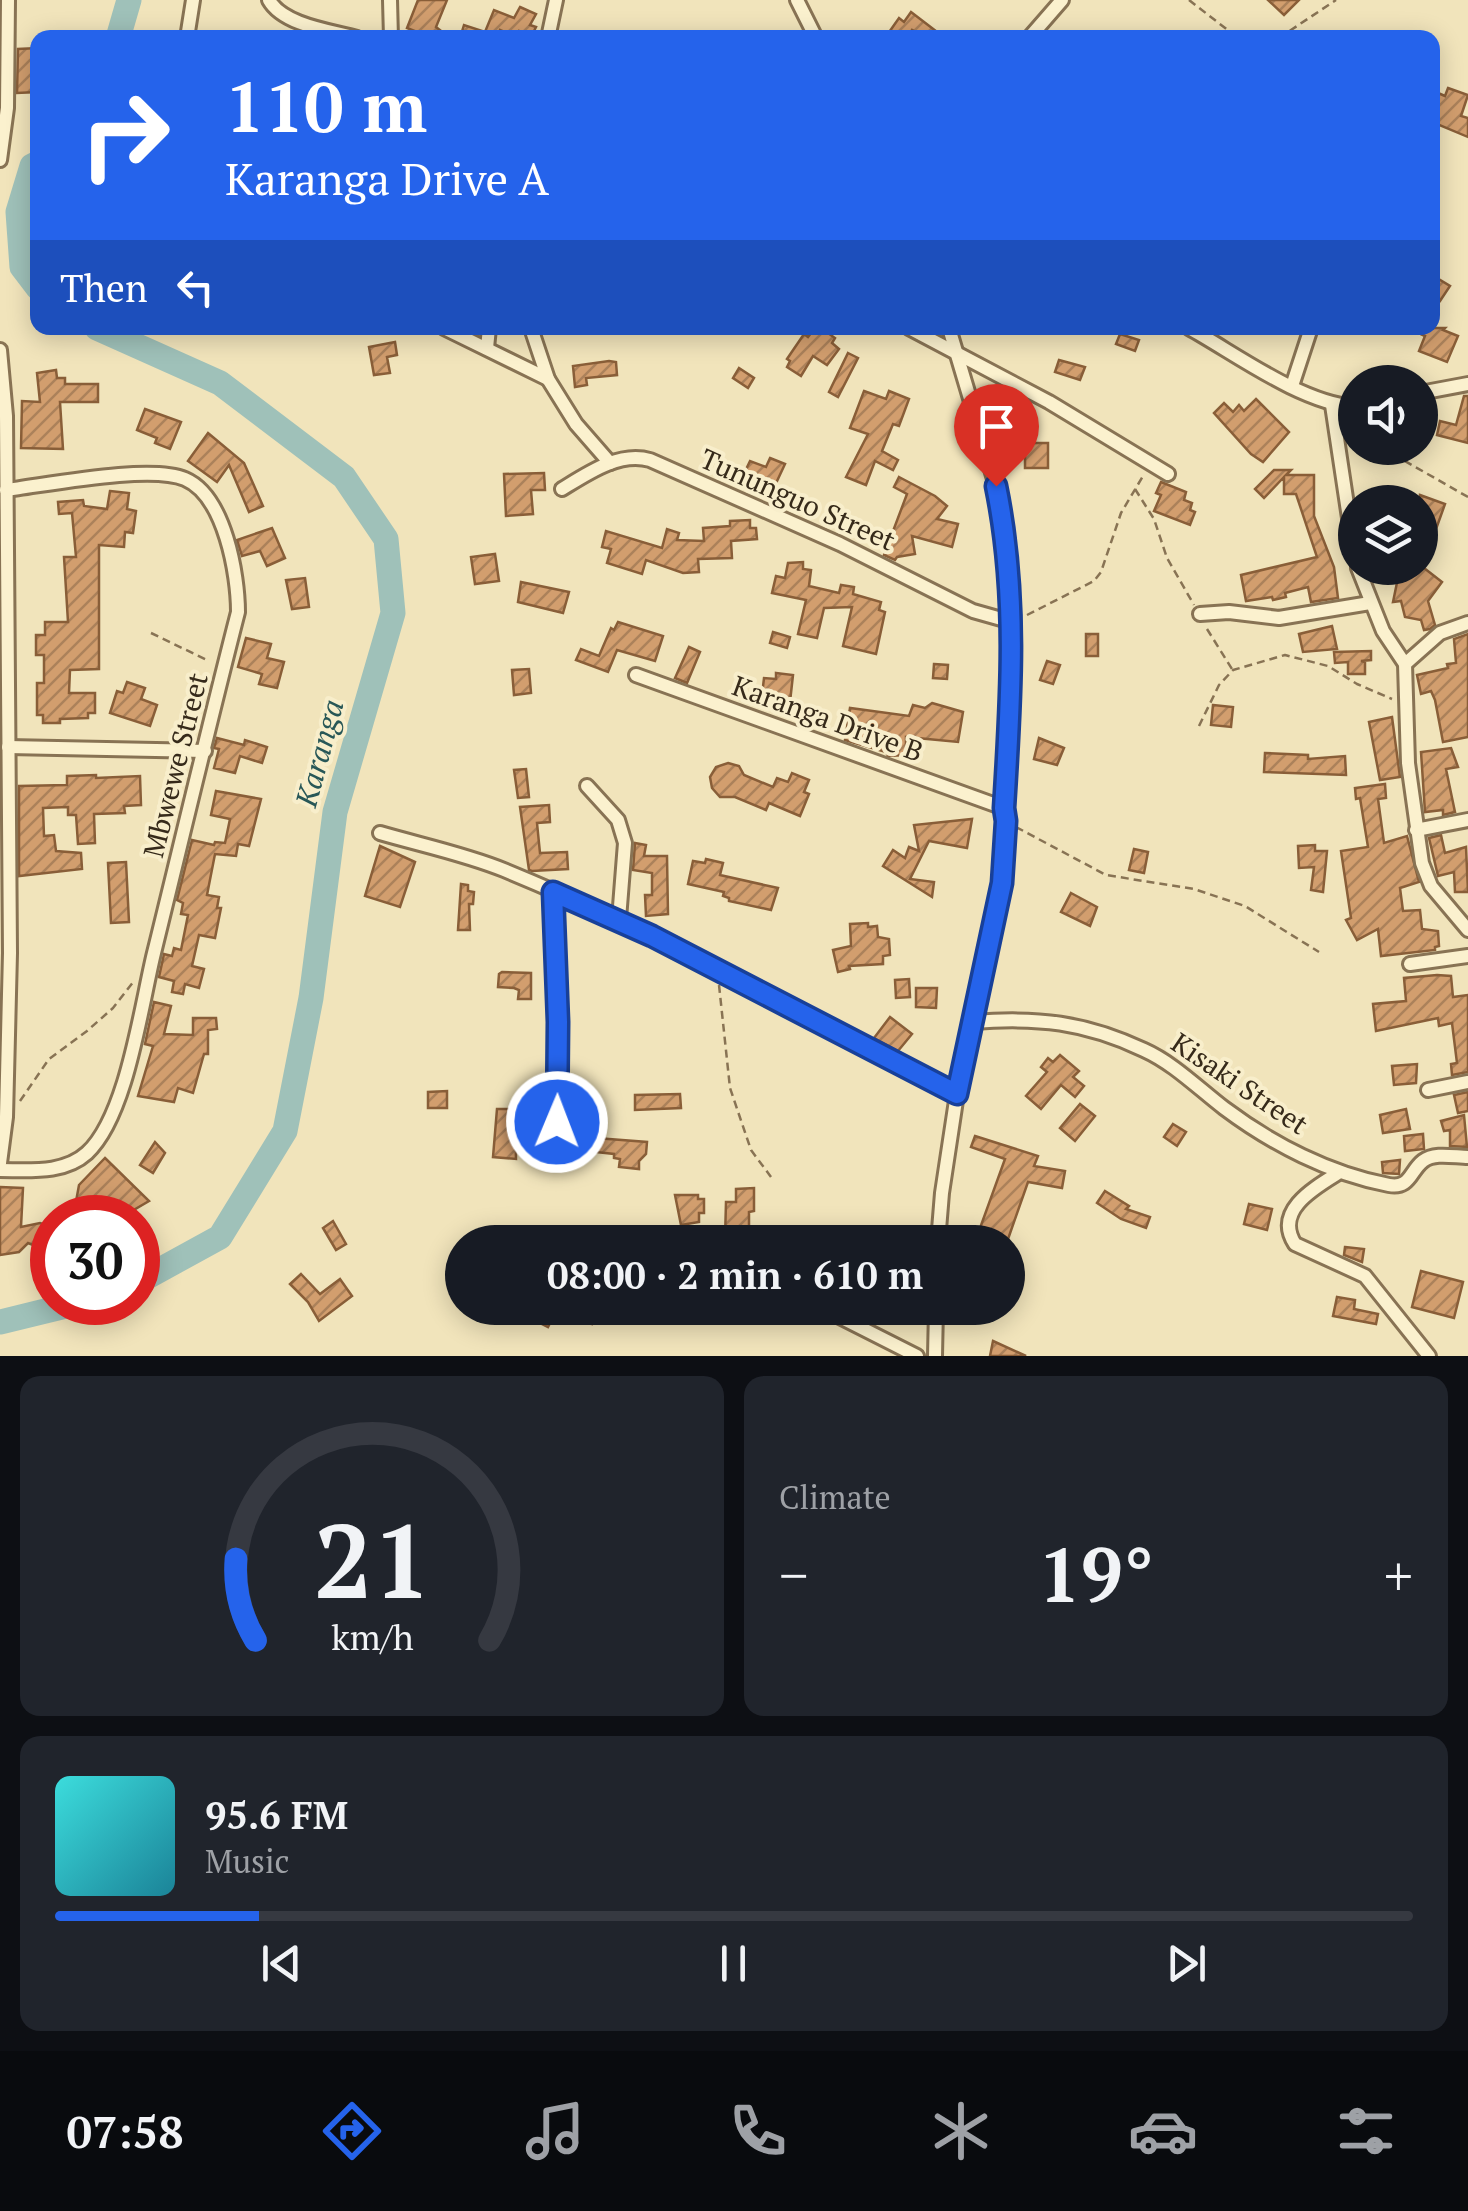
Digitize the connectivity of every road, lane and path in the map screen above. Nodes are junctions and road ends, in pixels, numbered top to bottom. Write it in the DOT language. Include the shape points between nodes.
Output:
graph roads {
  1 [pos="8,0"];
  2 [pos="193,0"];
  3 [pos="269,0"];
  4 [pos="390,0"];
  5 [pos="556,0"];
  6 [pos="797,0"];
  7 [pos="1062,0"];
  8 [pos="1188,0"];
  9 [pos="1336,0"];
  10 [pos="4,23"];
  11 [pos="189,30"];
  12 [pos="332,30"];
  13 [pos="391,30"];
  14 [pos="550,30"];
  15 [pos="812,30"];
  16 [pos="1035,30"];
  17 [pos="1227,30"];
  18 [pos="1290,30"];
  19 [pos="0,160"];
  20 [pos="459,335"];
  21 [pos="489,335"];
  22 [pos="533,335"];
  23 [pos="924,335"];
  24 [pos="951,335"];
  25 [pos="1201,335"];
  26 [pos="1309,335"];
  27 [pos="488,348"];
  28 [pos="0,350"];
  29 [pos="956,350"];
  30 [pos="548,379"];
  31 [pos="1468,384"];
  32 [pos="1292,386"];
  33 [pos="1438,390"];
  34 [pos="1332,405"];
  35 [pos="1338,406"];
  36 [pos="1148,462"];
  37 [pos="610,463"];
  38 [pos="1412,465"];
  39 [pos="1168,474"];
  40 [pos="1344,485"];
  41 [pos="562,489"];
  42 [pos="1135,489"];
  43 [pos="6,490"];
  44 [pos="1468,497"];
  45 [pos="1364,585"];
  46 [pos="1370,603"];
  47 [pos="1200,614"];
  48 [pos="3,620"];
  49 [pos="1012,622"];
  50 [pos="1468,623"];
  51 [pos="151,633"];
  52 [pos="1405,664"];
  53 [pos="224,668"];
  54 [pos="1232,670"];
  55 [pos="636,674"];
  56 [pos="1406,706"];
  57 [pos="1199,726"];
  58 [pos="8,747"];
  59 [pos="205,751"];
  60 [pos="587,786"];
  61 [pos="1005,814"];
  62 [pos="1468,820"];
  63 [pos="1416,830"];
  64 [pos="380,833"];
  65 [pos="553,892"];
  66 [pos="618,919"];
  67 [pos="1468,930"];
  68 [pos="1319,952"];
  69 [pos="1468,956"];
  70 [pos="153,957"];
  71 [pos="1410,964"];
  72 [pos="718,969"];
  73 [pos="973,1022"];
  74 [pos="1468,1082"];
  75 [pos="1428,1090"];
  76 [pos="957,1094"];
  77 [pos="6,1118"];
  78 [pos="556,1156"];
  79 [pos="1468,1158"];
  80 [pos="0,1167"];
  81 [pos="1340,1172"];
  82 [pos="771,1177"];
  83 [pos="939,1225"];
  84 [pos="856,1325"];
  85 [pos="936,1325"];
  86 [pos="917,1356"];
  87 [pos="935,1356"];
  88 [pos="1429,1356"];
  1 -- 10 [label="street"];
  2 -- 11 [label="street"];
  3 -- 12 [label="street" via="288,16"];
  4 -- 13 [label="street"];
  5 -- 14 [label="street"];
  6 -- 15 [label="street"];
  7 -- 16 [label="street"];
  8 -- 17 [label="path"];
  9 -- 18 [label="path"];
  10 -- 19 [label="street" via="7,108"];
  20 -- 27 [label="street"];
  21 -- 27 [label="street"];
  22 -- 30 [label="street"];
  23 -- 29 [label="street"];
  24 -- 29 [label="street"];
  25 -- 32 [label="street"];
  26 -- 32 [label="street"];
  27 -- 30 [label="street"];
  28 -- 43 [label="street"];
  29 -- 36 [label="street"];
  29 -- 49 [label="street" via="996,486"];
  30 -- 37 [label="street"];
  31 -- 33 [label="street"];
  32 -- 34 [label="street"];
  34 -- 35 [label="street"];
  34 -- 40 [label="street"];
  36 -- 39 [label="street"];
  36 -- 42 [label="path"];
  37 -- 41 [label="street, Tununguo Street"];
  37 -- 49 [label="street, Tununguo Street" via="650,460 973,611"];
  38 -- 44 [label="path"];
  42 -- 47 [label="path"];
  42 -- 49 [label="path" via="1094,581"];
  43 -- 48 [label="street"];
  43 -- 53 [label="street, Mbwewe Street" via="151,474 186,480 206,498 226,533 238,578 238,612"];
  45 -- 46 [label="street"];
  46 -- 47 [label="street" via="1279,618"];
  46 -- 52 [label="street"];
  47 -- 54 [label="path"];
  48 -- 58 [label="street"];
  49 -- 61 [label="street"];
  50 -- 52 [label="street" via="1440,633"];
  51 -- 53 [label="path"];
  52 -- 56 [label="street"];
  53 -- 59 [label="street, Mbwewe Street"];
  54 -- 56 [label="path" via="1298,656"];
  54 -- 57 [label="path"];
  55 -- 61 [label="street, Karanga Drive B"];
  56 -- 63 [label="street"];
  58 -- 59 [label="street"];
  58 -- 77 [label="street"];
  59 -- 70 [label="street, Mbwewe Street"];
  60 -- 66 [label="street" via="618,820 625,843"];
  61 -- 68 [label="path" via="1106,875 1194,889 1245,906"];
  61 -- 73 [label="street" via="1002,883"];
  62 -- 63 [label="street"];
  63 -- 67 [label="street" via="1430,886"];
  64 -- 65 [label="street" via="502,868"];
  65 -- 66 [label="street"];
  65 -- 78 [label="street"];
  66 -- 72 [label="street"];
  69 -- 71 [label="street"];
  70 -- 77 [label="path" via="113,1008 49,1059"];
  70 -- 80 [label="street, Mbwewe Street" via="133,1047 106,1129 90,1151 46,1170"];
  72 -- 76 [label="street"];
  72 -- 82 [label="path" via="730,1088 752,1150"];
  73 -- 76 [label="street"];
  73 -- 81 [label="street, Kisaki Street" via="1038,1019 1092,1029 1147,1051 1268,1138"];
  74 -- 75 [label="street"];
  76 -- 83 [label="street"];
  77 -- 80 [label="street"];
  79 -- 81 [label="street, Kisaki Street" via="1434,1156 1394,1186"];
  81 -- 88 [label="street" via="1294,1206 1291,1238 1365,1276"];
  84 -- 86 [label="street"];
  85 -- 87 [label="street"];
}
